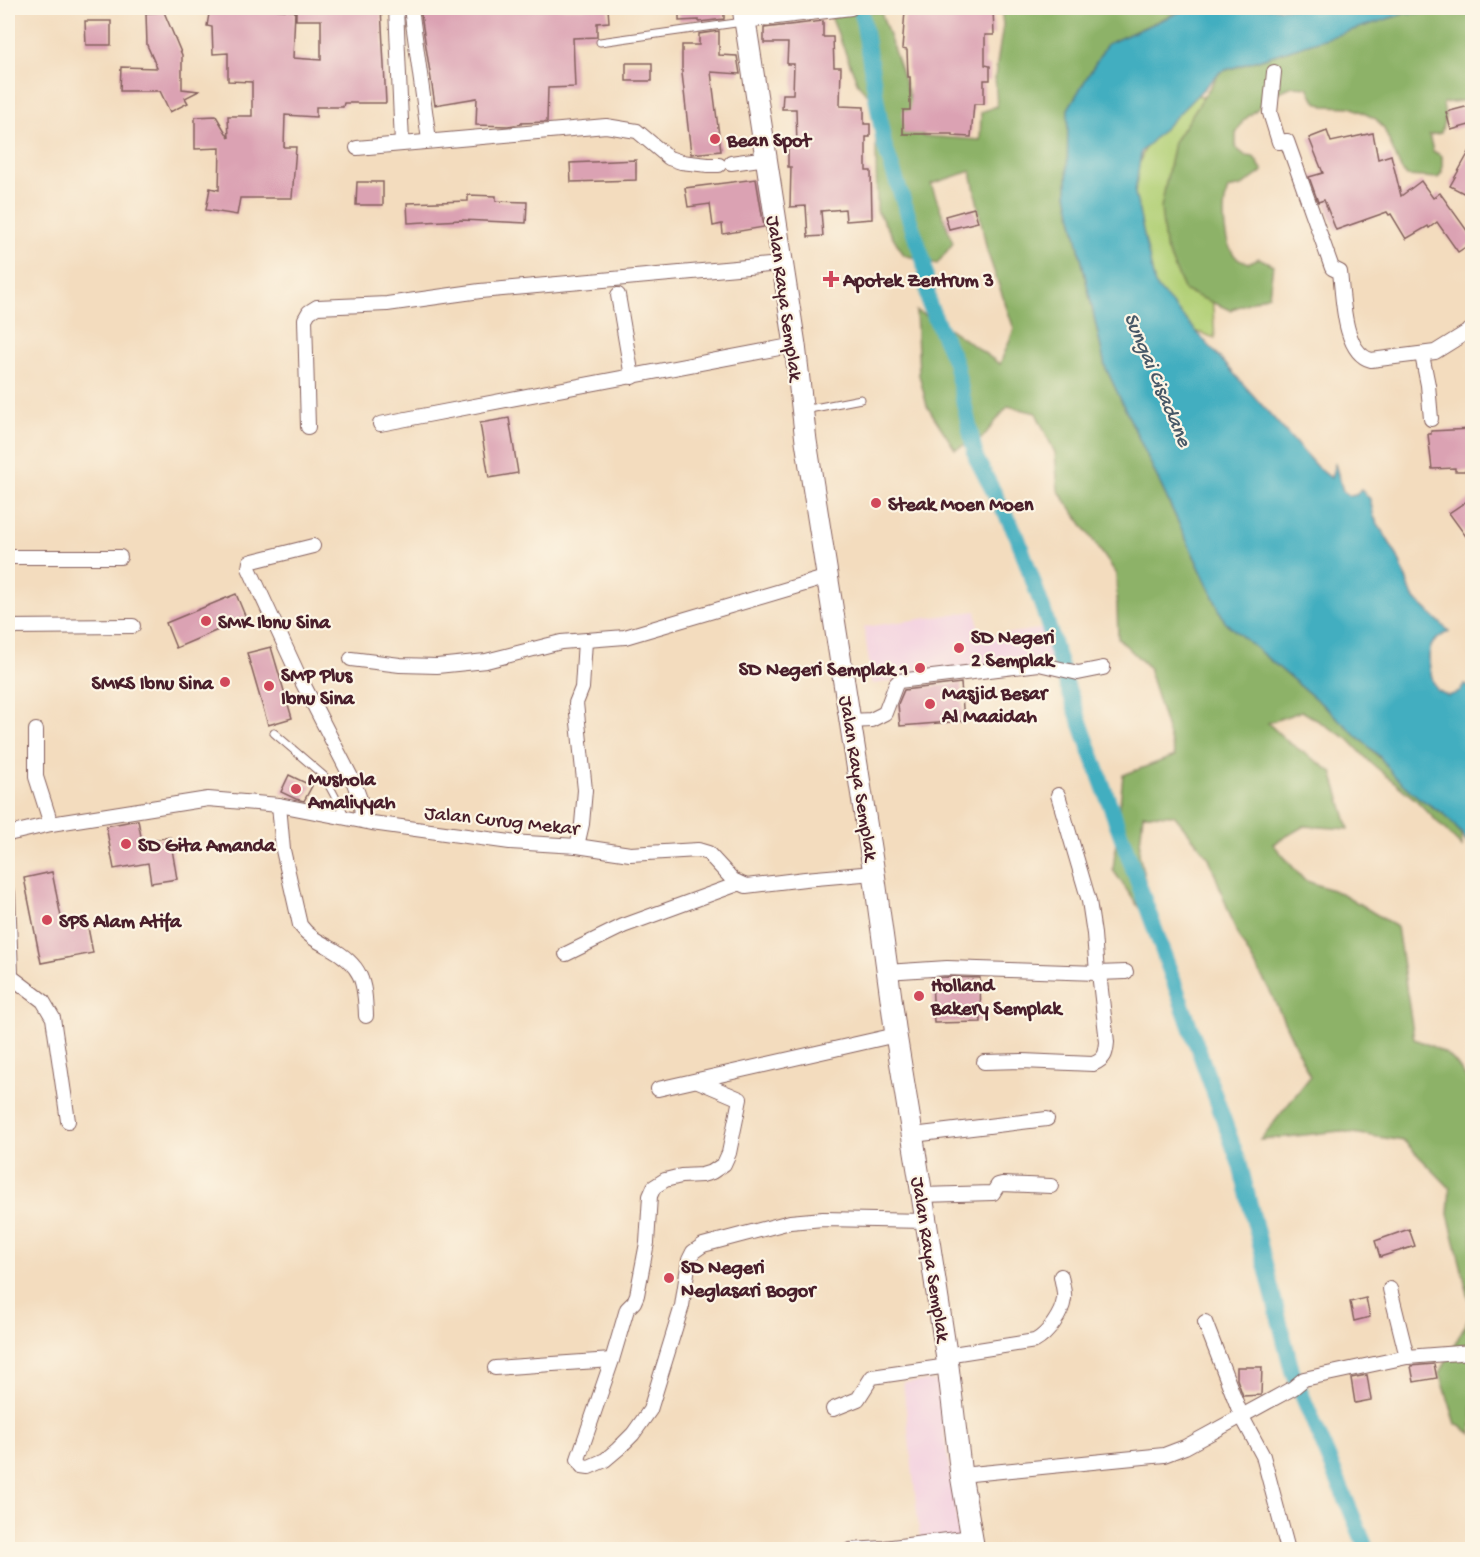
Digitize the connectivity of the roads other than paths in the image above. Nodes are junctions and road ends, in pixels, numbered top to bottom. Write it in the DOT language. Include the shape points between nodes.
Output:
graph roads {
  1 [pos="396,8"];
  2 [pos="411,8"];
  3 [pos="850,8"];
  4 [pos="744,14"];
  5 [pos="600,42"];
  6 [pos="1274,72"];
  7 [pos="429,140"];
  8 [pos="402,143"];
  9 [pos="357,147"];
  10 [pos="766,158"];
  11 [pos="781,264"];
  12 [pos="618,295"];
  13 [pos="1473,329"];
  14 [pos="795,345"];
  15 [pos="1422,355"];
  16 [pos="632,377"];
  17 [pos="861,399"];
  18 [pos="802,411"];
  19 [pos="1431,419"];
  20 [pos="380,423"];
  21 [pos="309,427"];
  22 [pos="313,546"];
  23 [pos="8,557"];
  24 [pos="120,557"];
  25 [pos="828,577"];
  26 [pos="133,626"];
  27 [pos="8,627"];
  28 [pos="585,641"];
  29 [pos="351,659"];
  30 [pos="1102,668"];
  31 [pos="851,721"];
  32 [pos="36,730"];
  33 [pos="274,733"];
  34 [pos="1058,795"];
  35 [pos="279,805"];
  36 [pos="346,817"];
  37 [pos="362,820"];
  38 [pos="51,824"];
  39 [pos="8,834"];
  40 [pos="577,846"];
  41 [pos="874,873"];
  42 [pos="738,884"];
  43 [pos="8,893"];
  44 [pos="566,954"];
  45 [pos="886,972"];
  46 [pos="1126,972"];
  47 [pos="1098,973"];
  48 [pos="9,977"];
  49 [pos="366,1016"];
  50 [pos="896,1035"];
  51 [pos="984,1062"];
  52 [pos="698,1081"];
  53 [pos="658,1089"];
  54 [pos="1047,1119"];
  55 [pos="68,1121"];
  56 [pos="913,1135"];
  57 [pos="1052,1186"];
  58 [pos="922,1195"];
  59 [pos="926,1221"];
  60 [pos="1061,1276"];
  61 [pos="1390,1289"];
  62 [pos="1205,1322"];
  63 [pos="1473,1352"];
  64 [pos="1407,1357"];
  65 [pos="612,1360"];
  66 [pos="947,1361"];
  67 [pos="495,1368"];
  68 [pos="833,1409"];
  69 [pos="1241,1415"];
  70 [pos="962,1475"];
  71 [pos="973,1543"];
  72 [pos="850,1550"];
  73 [pos="1288,1550"];
  1 -- 8 [label="street"];
  2 -- 7 [label="street"];
  3 -- 4 [label="street"];
  4 -- 5 [label="lane"];
  4 -- 10 [label="main road, Jalan Raya Semplak"];
  6 -- 15 [label="street" via="1270,113 1279,142 1287,141 1332,268 1340,272 1346,323 1354,349 1371,360"];
  7 -- 8 [label="street"];
  7 -- 10 [label="street" via="606,126 637,131 669,158 681,162 708,165"];
  8 -- 9 [label="street"];
  10 -- 11 [label="main road, Jalan Raya Semplak"];
  11 -- 14 [label="main road, Jalan Raya Semplak"];
  11 -- 21 [label="street" via="317,308 305,319"];
  12 -- 16 [label="street"];
  13 -- 15 [label="street" via="1435,352"];
  14 -- 16 [label="street"];
  14 -- 18 [label="main road, Jalan Raya Semplak"];
  15 -- 19 [label="street"];
  16 -- 20 [label="street"];
  17 -- 18 [label="lane"];
  18 -- 25 [label="main road, Jalan Raya Semplak"];
  22 -- 37 [label="street" via="250,562 249,568 354,783"];
  23 -- 24 [label="street"];
  25 -- 28 [label="street" via="625,637"];
  25 -- 31 [label="main road, Jalan Raya Semplak"];
  26 -- 27 [label="street"];
  28 -- 29 [label="street" via="561,642 486,661 437,666 400,666"];
  28 -- 40 [label="street" via="582,688 576,702 585,790"];
  30 -- 31 [label="street" via="1078,673 1039,664 899,681 879,718"];
  31 -- 41 [label="main road, Jalan Raya Semplak"];
  32 -- 38 [label="street" via="36,777"];
  33 -- 36 [label="lane" via="324,776"];
  34 -- 47 [label="street" via="1089,901"];
  35 -- 36 [label="street, Jalan Curug Mekar"];
  35 -- 38 [label="street, Jalan Curug Mekar" via="208,799"];
  35 -- 49 [label="street" via="283,850 300,925 306,934 349,960 363,978"];
  36 -- 37 [label="street, Jalan Curug Mekar"];
  37 -- 40 [label="street, Jalan Curug Mekar" via="452,835"];
  38 -- 39 [label="street, Jalan Curug Mekar"];
  40 -- 42 [label="street, Jalan Curug Mekar" via="630,854 698,850 710,855"];
  41 -- 42 [label="street"];
  41 -- 45 [label="main road, Jalan Raya Semplak"];
  42 -- 44 [label="street" via="624,926"];
  43 -- 48 [label="street"];
  45 -- 47 [label="street" via="947,968"];
  45 -- 50 [label="main road, Jalan Raya Semplak"];
  46 -- 47 [label="street"];
  47 -- 51 [label="street" via="1107,1042 1103,1059 1094,1064"];
  48 -- 55 [label="street" via="43,1001 53,1018"];
  50 -- 52 [label="street"];
  50 -- 56 [label="main road, Jalan Raya Semplak"];
  52 -- 53 [label="street"];
  52 -- 65 [label="street" via="740,1099 729,1153 724,1164 712,1172 665,1180 654,1187 642,1276 634,1302 627,1309"];
  54 -- 56 [label="street"];
  56 -- 58 [label="main road, Jalan Raya Semplak"];
  57 -- 58 [label="street" via="1002,1184 993,1192"];
  58 -- 59 [label="main road, Jalan Raya Semplak"];
  59 -- 65 [label="street" via="790,1222 698,1248 689,1260 682,1306 650,1410 633,1434 605,1460 582,1466 578,1459"];
  59 -- 66 [label="main road, Jalan Raya Semplak"];
  60 -- 66 [label="street" via="1065,1297 1061,1311 1042,1337"];
  61 -- 64 [label="street"];
  62 -- 69 [label="street"];
  63 -- 64 [label="street"];
  64 -- 69 [label="street" via="1305,1379"];
  65 -- 67 [label="street"];
  66 -- 68 [label="street" via="872,1377 858,1399"];
  66 -- 70 [label="main road, Jalan Raya Semplak"];
  69 -- 70 [label="street" via="1164,1455"];
  69 -- 73 [label="street" via="1263,1456"];
  70 -- 71 [label="main road, Jalan Raya Semplak"];
  71 -- 72 [label="street"];
}
